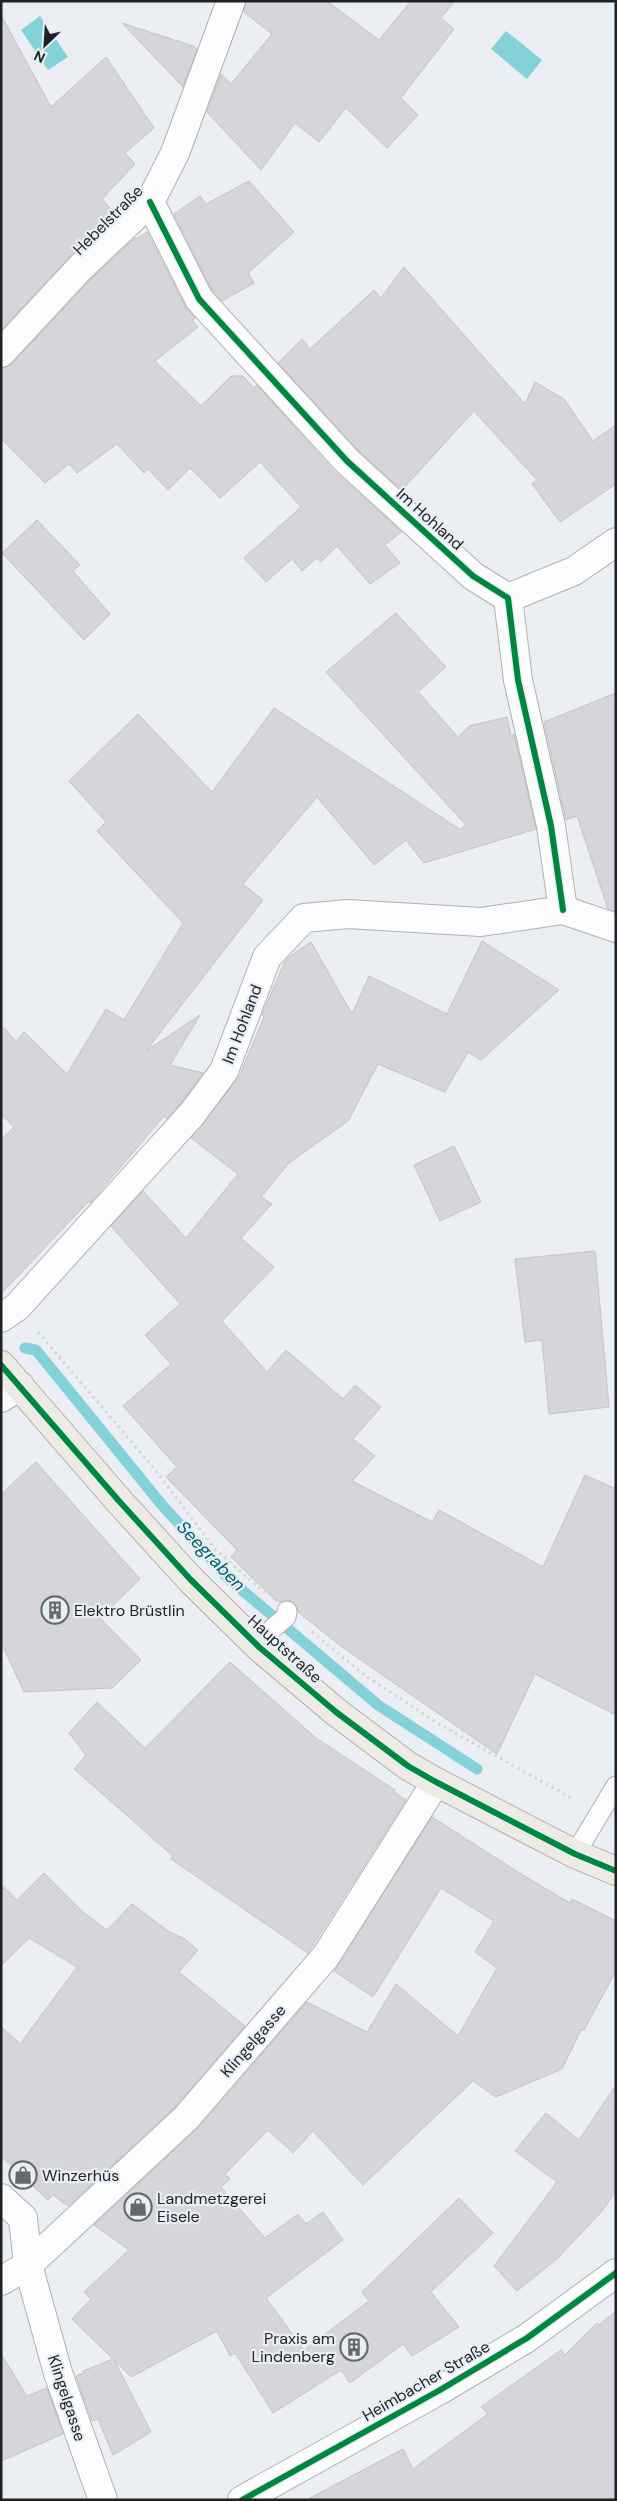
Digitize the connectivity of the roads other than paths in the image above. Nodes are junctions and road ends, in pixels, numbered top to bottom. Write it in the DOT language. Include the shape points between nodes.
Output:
graph roads {
  1 [pos="231,1"];
  2 [pos="150,202"];
  3 [pos="1,353"];
  4 [pos="616,542"];
  5 [pos="508,598"];
  6 [pos="563,910"];
  7 [pos="616,928"];
  8 [pos="1,1318"];
  9 [pos="1,1365"];
  10 [pos="10,1392"];
  11 [pos="436,1782"];
  12 [pos="616,1786"];
  13 [pos="575,1854"];
  14 [pos="616,1871"];
  15 [pos="1,2198"];
  16 [pos="28,2265"];
  17 [pos="616,2272"];
  18 [pos="1,2281"];
  19 [pos="103,2500"];
  20 [pos="242,2500"];
  1 -- 2 [label="street, Hebelstraße" via="175,153"];
  2 -- 3 [label="street, Hebelstraße" via="81,266"];
  2 -- 5 [label="street, Im Hohland" via="199,298 347,461 473,576"];
  4 -- 5 [label="street" via="574,571"];
  5 -- 6 [label="street" via="518,680 551,826"];
  6 -- 7 [label="street, Im Hohland"];
  6 -- 8 [label="street, Im Hohland" via="481,922 348,914 304,918 267,958 224,1071 192,1114 17,1307"];
  9 -- 10 [label="main road, Hauptstraße"];
  10 -- 11 [label="main road, Hauptstraße" via="164,1551 276,1626 336,1712 408,1766"];
  11 -- 13 [label="main road, Hauptstraße"];
  11 -- 16 [label="street, Klingelgasse" via="326,1956 186,2118"];
  12 -- 13 [label="lane"];
  13 -- 14 [label="main road, Hauptstraße"];
  15 -- 16 [label="street, Klingelgasse" via="22,2218"];
  16 -- 18 [label="street"];
  16 -- 19 [label="street, Klingelgasse" via="58,2373"];
  17 -- 20 [label="street, Heimbacher Straße" via="527,2338"];
}
